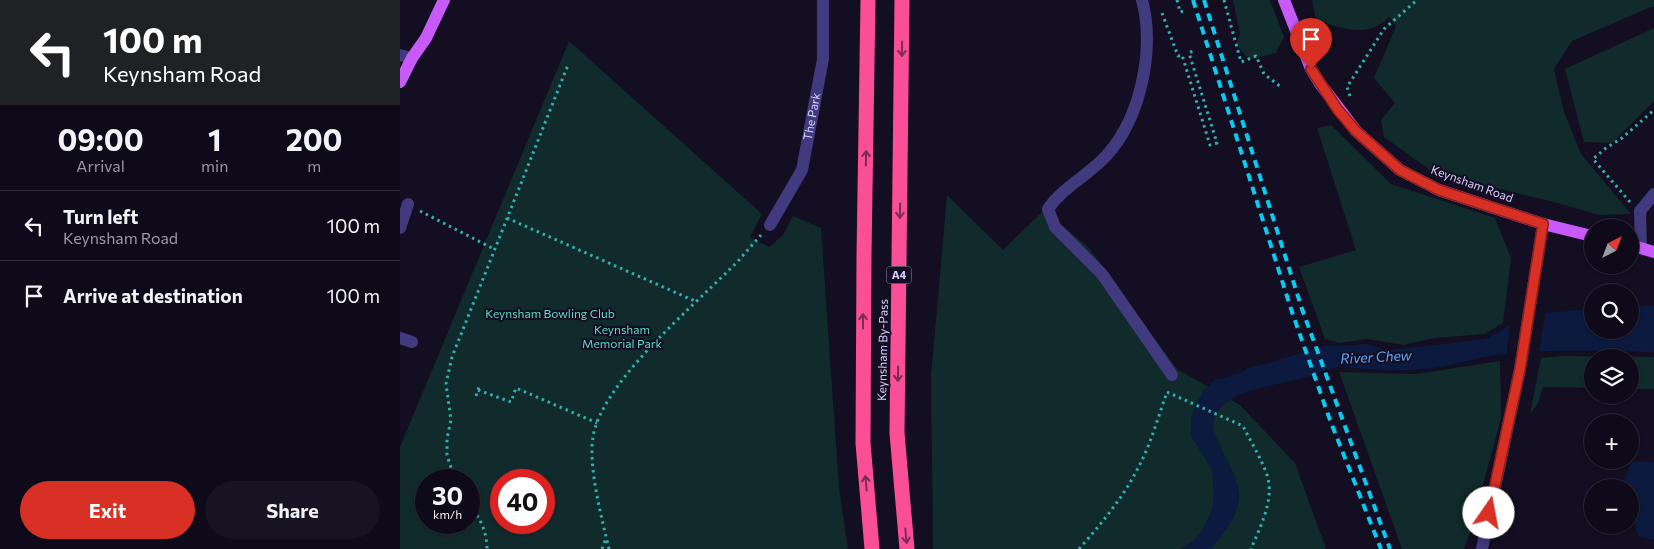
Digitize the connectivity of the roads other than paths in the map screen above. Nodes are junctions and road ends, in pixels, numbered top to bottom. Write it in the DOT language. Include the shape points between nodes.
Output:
graph roads {
  1 [pos="444,0"];
  2 [pos="823,0"];
  3 [pos="868,0"];
  4 [pos="902,0"];
  5 [pos="1142,0"];
  6 [pos="1284,0"];
  7 [pos="406,57"];
  8 [pos="400,82"];
  9 [pos="1654,194"];
  10 [pos="408,204"];
  11 [pos="1639,219"];
  12 [pos="1543,224"];
  13 [pos="770,225"];
  14 [pos="400,228"];
  15 [pos="1584,234"];
  16 [pos="1639,248"];
  17 [pos="1654,252"];
  18 [pos="1172,375"];
  19 [pos="872,549"];
  20 [pos="907,549"];
  21 [pos="1482,549"];
  1 -- 7 [label="main road" via="426,38"];
  2 -- 13 [label="street, The Park" via="823,59 802,170"];
  19 -- 3 [label="highway, Keynsham By-Pass, one-way" via="863,443"];
  4 -- 20 [label="highway, Keynsham By-Pass / A4, one-way" via="897,433"];
  5 -- 18 [label="street" via="1148,54 1141,90 1125,128 1108,154 1056,197 1048,209 1055,227 1102,274"];
  6 -- 12 [label="main road, Keynsham Road" via="1311,69 1338,110 1356,131 1400,170 1439,190"];
  7 -- 8 [label="main road"];
  9 -- 11 [label="street" via="1640,210"];
  10 -- 14 [label="street"];
  12 -- 15 [label="main road, Keynsham Road"];
  12 -- 21 [label="street" via="1520,369"];
  16 -- 17 [label="main road"];
}
